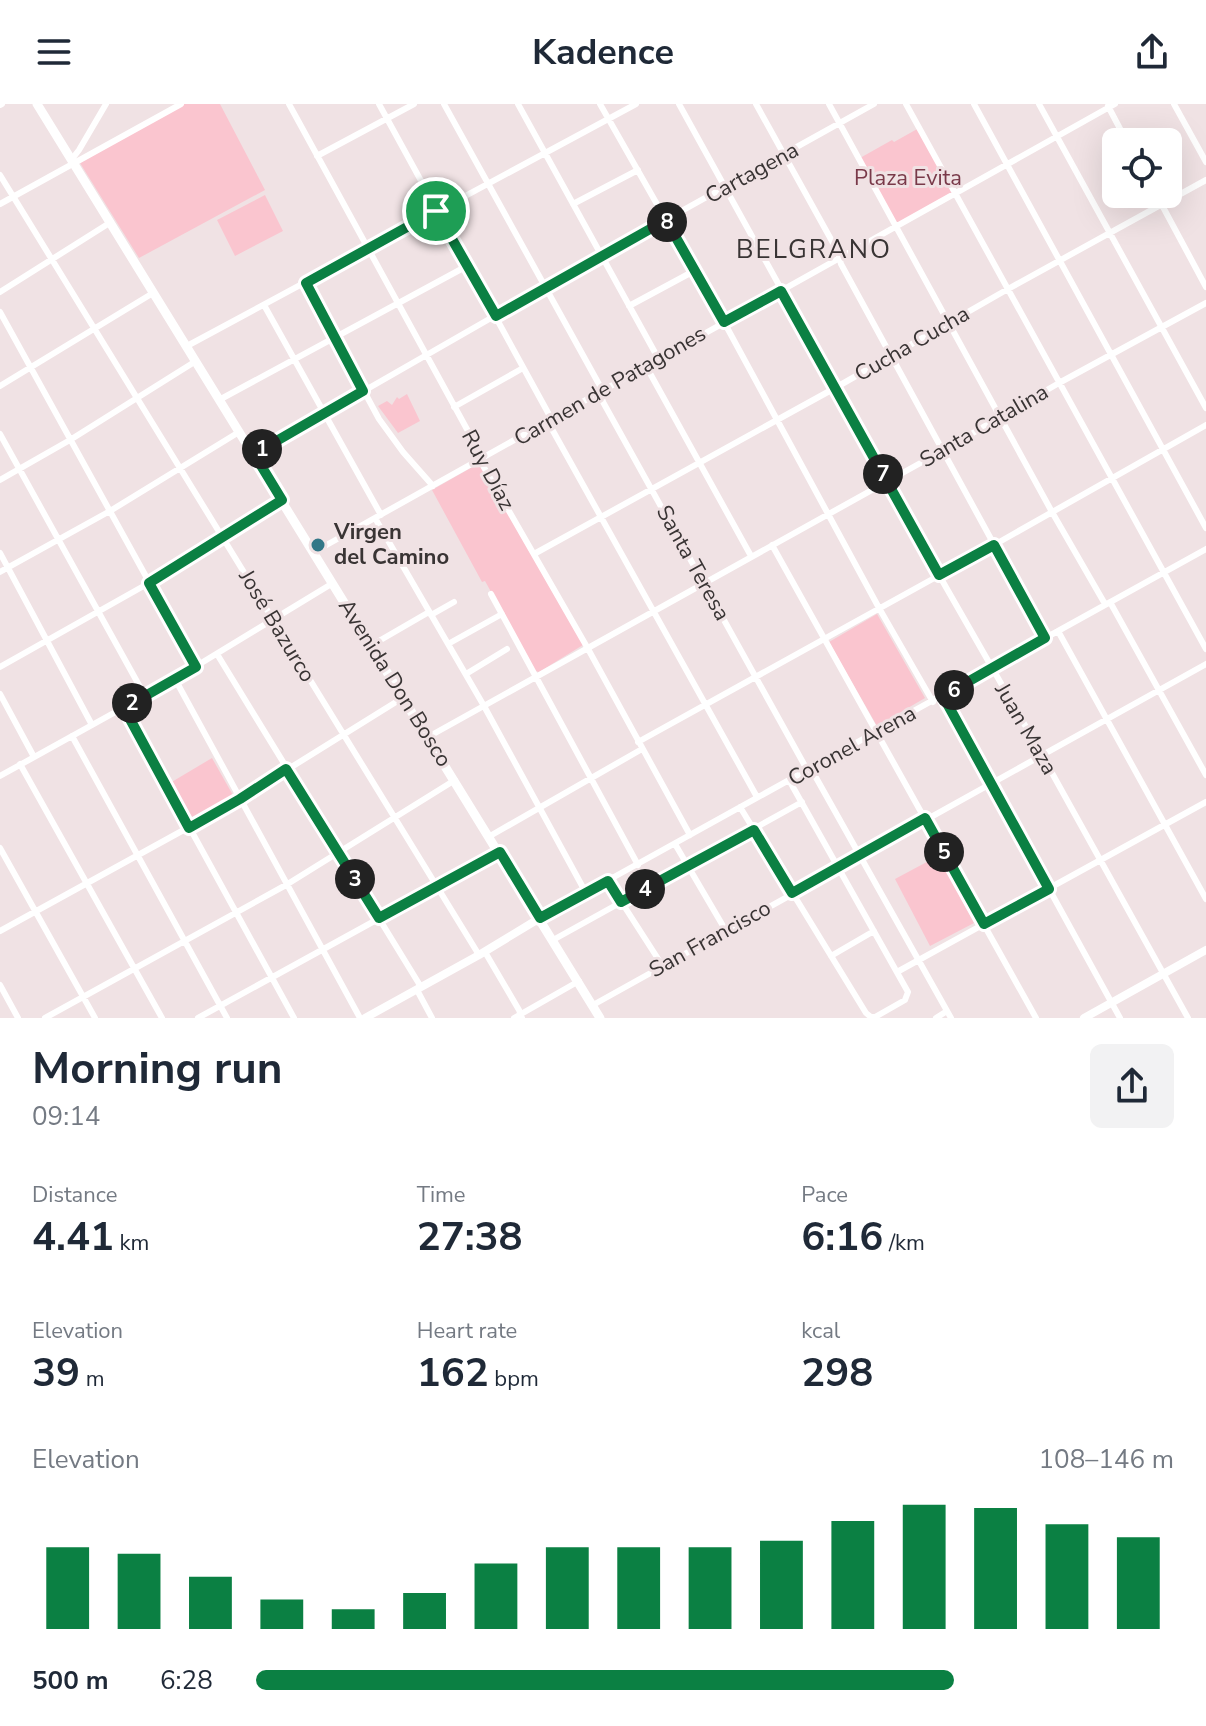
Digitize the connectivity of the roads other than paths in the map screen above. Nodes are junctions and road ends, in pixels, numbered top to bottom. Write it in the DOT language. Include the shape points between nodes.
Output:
graph roads {
  1 [pos="37,104"];
  2 [pos="106,104"];
  3 [pos="181,104"];
  4 [pos="289,104"];
  5 [pos="379,104"];
  6 [pos="414,104"];
  7 [pos="444,104"];
  8 [pos="518,104"];
  9 [pos="600,104"];
  10 [pos="636,104"];
  11 [pos="679,104"];
  12 [pos="756,104"];
  13 [pos="829,104"];
  14 [pos="874,104"];
  15 [pos="906,104"];
  16 [pos="974,104"];
  17 [pos="1039,104"];
  18 [pos="1174,104"];
  19 [pos="1110,105"];
  20 [pos="387,119"];
  21 [pos="608,119"];
  22 [pos="840,123"];
  23 [pos="1121,128"];
  24 [pos="1057,136"];
  25 [pos="84,141"];
  26 [pos="95,152"];
  27 [pos="545,152"];
  28 [pos="783,155"];
  29 [pos="317,156"];
  30 [pos="73,161"];
  31 [pos="1206,162"];
  32 [pos="1007,165"];
  33 [pos="638,170"];
  34 [pos="0,175"];
  35 [pos="1206,180"];
  36 [pos="489,184"];
  37 [pos="725,188"];
  38 [pos="955,193"];
  39 [pos="1182,193"];
  40 [pos="13,197"];
  41 [pos="0,204"];
  42 [pos="573,204"];
  43 [pos="1154,208"];
  44 [pos="1163,208"];
  45 [pos="436,211"];
  46 [pos="666,220"];
  47 [pos="111,222"];
  48 [pos="896,226"];
  49 [pos="1110,232"];
  50 [pos="367,248"];
  51 [pos="602,255"];
  52 [pos="840,259"];
  53 [pos="52,260"];
  54 [pos="1059,261"];
  55 [pos="467,266"];
  56 [pos="694,271"];
  57 [pos="306,283"];
  58 [pos="545,287"];
  59 [pos="1206,287"];
  60 [pos="1008,289"];
  61 [pos="781,291"];
  62 [pos="0,292"];
  63 [pos="153,293"];
  64 [pos="1206,303"];
  65 [pos="398,304"];
  66 [pos="264,305"];
  67 [pos="629,306"];
  68 [pos="0,312"];
  69 [pos="496,316"];
  70 [pos="724,322"];
  71 [pos="948,323"];
  72 [pos="1161,327"];
  73 [pos="94,329"];
  74 [pos="336,337"];
  75 [pos="187,346"];
  76 [pos="427,355"];
  77 [pos="890,356"];
  78 [pos="1111,356"];
  79 [pos="658,358"];
  80 [pos="295,359"];
  81 [pos="196,361"];
  82 [pos="646,366"];
  83 [pos="31,368"];
  84 [pos="523,368"];
  85 [pos="1059,383"];
  86 [pos="0,386"];
  87 [pos="835,388"];
  88 [pos="363,391"];
  89 [pos="601,391"];
  90 [pos="137,399"];
  91 [pos="219,400"];
  92 [pos="454,407"];
  93 [pos="1206,408"];
  94 [pos="324,413"];
  95 [pos="1002,417"];
  96 [pos="550,421"];
  97 [pos="776,421"];
  98 [pos="1206,425"];
  99 [pos="239,432"];
  100 [pos="0,434"];
  101 [pos="70,440"];
  102 [pos="1162,450"];
  103 [pos="942,451"];
  104 [pos="254,454"];
  105 [pos="481,459"];
  106 [pos="701,463"];
  107 [pos="20,468"];
  108 [pos="180,468"];
  109 [pos="1111,478"];
  110 [pos="0,480"];
  111 [pos="887,481"];
  112 [pos="433,486"];
  113 [pos="652,490"];
  114 [pos="282,500"];
  115 [pos="110,511"];
  116 [pos="1052,512"];
  117 [pos="828,514"];
  118 [pos="378,517"];
  119 [pos="600,518"];
  120 [pos="1206,528"];
  121 [pos="223,536"];
  122 [pos="59,539"];
  123 [pos="772,545"];
  124 [pos="994,545"];
  125 [pos="1206,549"];
  126 [pos="314,552"];
  127 [pos="0,553"];
  128 [pos="534,554"];
  129 [pos="751,556"];
  130 [pos="8,567"];
  131 [pos="0,572"];
  132 [pos="1164,572"];
  133 [pos="939,575"];
  134 [pos="149,583"];
  135 [pos="333,583"];
  136 [pos="704,583"];
  137 [pos="491,594"];
  138 [pos="454,602"];
  139 [pos="1108,603"];
  140 [pos="879,608"];
  141 [pos="653,611"];
  142 [pos="98,613"];
  143 [pos="430,614"];
  144 [pos="502,614"];
  145 [pos="273,620"];
  146 [pos="1058,631"];
  147 [pos="824,638"];
  148 [pos="1045,638"];
  149 [pos="47,640"];
  150 [pos="448,644"];
  151 [pos="372,645"];
  152 [pos="587,647"];
  153 [pos="507,649"];
  154 [pos="1206,649"];
  155 [pos="217,654"];
  156 [pos="1206,664"];
  157 [pos="0,667"];
  158 [pos="196,667"];
  159 [pos="992,669"];
  160 [pos="466,674"];
  161 [pos="536,677"];
  162 [pos="756,677"];
  163 [pos="175,679"];
  164 [pos="1159,689"];
  165 [pos="0,694"];
  166 [pos="145,696"];
  167 [pos="943,696"];
  168 [pos="404,697"];
  169 [pos="933,702"];
  170 [pos="705,705"];
  171 [pos="484,706"];
  172 [pos="124,708"];
  173 [pos="1106,719"];
  174 [pos="92,725"];
  175 [pos="876,732"];
  176 [pos="343,734"];
  177 [pos="72,736"];
  178 [pos="428,737"];
  179 [pos="640,746"];
  180 [pos="1042,755"];
  181 [pos="34,757"];
  182 [pos="20,764"];
  183 [pos="286,769"];
  184 [pos="808,770"];
  185 [pos="1206,775"];
  186 [pos="0,776"];
  187 [pos="591,778"];
  188 [pos="455,780"];
  189 [pos="789,780"];
  190 [pos="990,783"];
  191 [pos="757,797"];
  192 [pos="240,799"];
  193 [pos="802,802"];
  194 [pos="1206,802"];
  195 [pos="540,807"];
  196 [pos="740,807"];
  197 [pos="396,817"];
  198 [pos="925,818"];
  199 [pos="1165,825"];
  200 [pos="189,828"];
  201 [pos="754,830"];
  202 [pos="690,835"];
  203 [pos="490,836"];
  204 [pos="675,844"];
  205 [pos="0,848"];
  206 [pos="500,852"];
  207 [pos="339,853"];
  208 [pos="137,856"];
  209 [pos="860,856"];
  210 [pos="1100,860"];
  211 [pos="638,865"];
  212 [pos="688,866"];
  213 [pos="838,868"];
  214 [pos="608,881"];
  215 [pos="86,884"];
  216 [pos="286,885"];
  217 [pos="437,886"];
  218 [pos="1049,889"];
  219 [pos="586,893"];
  220 [pos="792,893"];
  221 [pos="1206,899"];
  222 [pos="621,902"];
  223 [pos="35,911"];
  224 [pos="236,912"];
  225 [pos="379,918"];
  226 [pos="540,918"];
  227 [pos="984,924"];
  228 [pos="0,931"];
  229 [pos="726,931"];
  230 [pos="874,931"];
  231 [pos="185,940"];
  232 [pos="553,940"];
  233 [pos="322,949"];
  234 [pos="1206,950"];
  235 [pos="482,953"];
  236 [pos="831,956"];
  237 [pos="919,960"];
  238 [pos="662,965"];
  239 [pos="134,969"];
  240 [pos="897,972"];
  241 [pos="1164,973"];
  242 [pos="272,977"];
  243 [pos="579,981"];
  244 [pos="0,987"];
  245 [pos="419,988"];
  246 [pos="84,997"];
  247 [pos="1111,1002"];
  248 [pos="593,1005"];
  249 [pos="221,1006"];
  250 [pos="949,1015"];
  251 [pos="519,1017"];
  252 [pos="18,1018"];
  253 [pos="45,1018"];
  254 [pos="95,1018"];
  255 [pos="162,1018"];
  256 [pos="198,1018"];
  257 [pos="227,1018"];
  258 [pos="294,1018"];
  259 [pos="363,1018"];
  260 [pos="432,1018"];
  261 [pos="599,1018"];
  262 [pos="936,1018"];
  263 [pos="1036,1018"];
  264 [pos="1084,1018"];
  265 [pos="1120,1018"];
  266 [pos="1188,1018"];
  1 -- 30 [label="main road, Avenida Don Bosco"];
  2 -- 25 [label="street"];
  3 -- 26 [label="street"];
  4 -- 29 [label="street, Ruy Díaz"];
  5 -- 20 [label="street"];
  6 -- 20 [label="street"];
  7 -- 36 [label="street, Santa Teresa"];
  8 -- 27 [label="street"];
  9 -- 21 [label="street"];
  10 -- 21 [label="street"];
  11 -- 37 [label="street, Juan Maza"];
  12 -- 28 [label="street"];
  13 -- 22 [label="street"];
  14 -- 22 [label="street, Cartagena"];
  15 -- 38 [label="street"];
  16 -- 32 [label="street"];
  17 -- 24 [label="street"];
  18 -- 31 [label="street"];
  19 -- 23 [label="street"];
  19 -- 24 [label="street, Carmen de Patagones"];
  20 -- 29 [label="street"];
  20 -- 45 [label="street"];
  21 -- 27 [label="street"];
  21 -- 33 [label="street"];
  22 -- 28 [label="street, Cartagena"];
  22 -- 48 [label="street"];
  24 -- 32 [label="street, Carmen de Patagones"];
  24 -- 49 [label="street"];
  25 -- 26 [label="street"];
  25 -- 30 [label="street"];
  26 -- 30 [label="street"];
  27 -- 36 [label="street"];
  27 -- 42 [label="street"];
  28 -- 37 [label="street, Cartagena"];
  28 -- 52 [label="street"];
  29 -- 50 [label="street, Ruy Díaz"];
  30 -- 40 [label="street"];
  30 -- 47 [label="main road, Avenida Don Bosco"];
  32 -- 38 [label="street, Carmen de Patagones"];
  32 -- 54 [label="street"];
  33 -- 42 [label="street"];
  33 -- 46 [label="street"];
  34 -- 40 [label="street, José Bazurco"];
  35 -- 39 [label="street, Cucha Cucha"];
  36 -- 45 [label="street"];
  36 -- 58 [label="street, Santa Teresa"];
  37 -- 46 [label="street, Cartagena"];
  37 -- 61 [label="street, Juan Maza"];
  38 -- 48 [label="street, Carmen de Patagones"];
  38 -- 60 [label="street"];
  40 -- 41 [label="street"];
  40 -- 53 [label="street, José Bazurco"];
  42 -- 51 [label="street"];
  43 -- 49 [label="street, Cucha Cucha"];
  44 -- 59 [label="street"];
  45 -- 50 [label="street"];
  45 -- 55 [label="street"];
  46 -- 51 [label="street, Cartagena"];
  46 -- 56 [label="street"];
  47 -- 53 [label="street"];
  47 -- 63 [label="main road, Avenida Don Bosco"];
  48 -- 52 [label="street, Carmen de Patagones"];
  48 -- 71 [label="street"];
  49 -- 54 [label="street, Cucha Cucha"];
  49 -- 72 [label="street"];
  50 -- 57 [label="street"];
  50 -- 65 [label="street, Ruy Díaz"];
  51 -- 58 [label="street, Cartagena"];
  51 -- 67 [label="street"];
  52 -- 61 [label="street, Carmen de Patagones"];
  52 -- 77 [label="street"];
  53 -- 62 [label="street"];
  53 -- 73 [label="street, José Bazurco"];
  54 -- 60 [label="street, Cucha Cucha"];
  54 -- 78 [label="street"];
  55 -- 65 [label="street"];
  55 -- 69 [label="street"];
  56 -- 67 [label="street"];
  56 -- 70 [label="street"];
  57 -- 66 [label="street"];
  57 -- 74 [label="street"];
  58 -- 69 [label="street, Cartagena"];
  58 -- 89 [label="street, Santa Teresa"];
  60 -- 71 [label="street, Cucha Cucha"];
  60 -- 85 [label="street"];
  61 -- 70 [label="street, Carmen de Patagones"];
  61 -- 87 [label="street, Juan Maza"];
  63 -- 73 [label="street"];
  63 -- 75 [label="main road, Avenida Don Bosco"];
  64 -- 72 [label="street, Santa Catalina"];
  65 -- 74 [label="street"];
  65 -- 76 [label="street, Ruy Díaz"];
  66 -- 75 [label="street"];
  66 -- 80 [label="street"];
  67 -- 79 [label="street"];
  68 -- 83 [label="street"];
  69 -- 76 [label="street, Cartagena"];
  69 -- 84 [label="street"];
  70 -- 79 [label="street, Carmen de Patagones"];
  70 -- 97 [label="street"];
  71 -- 77 [label="street, Cucha Cucha"];
  71 -- 95 [label="street"];
  72 -- 78 [label="street, Santa Catalina"];
  72 -- 93 [label="street"];
  73 -- 83 [label="street"];
  73 -- 90 [label="street, José Bazurco"];
  74 -- 80 [label="street"];
  74 -- 88 [label="street"];
  75 -- 81 [label="main road, Avenida Don Bosco"];
  76 -- 88 [label="street, Cartagena"];
  76 -- 92 [label="street, Ruy Díaz"];
  77 -- 87 [label="street, Cucha Cucha"];
  77 -- 103 [label="street"];
  78 -- 85 [label="street, Santa Catalina"];
  78 -- 102 [label="street"];
  79 -- 82 [label="street, Carmen de Patagones"];
  80 -- 91 [label="street"];
  80 -- 94 [label="street"];
  81 -- 90 [label="street"];
  81 -- 91 [label="main road, Avenida Don Bosco"];
  82 -- 89 [label="street, Carmen de Patagones"];
  82 -- 106 [label="street"];
  83 -- 86 [label="street"];
  83 -- 101 [label="street"];
  84 -- 92 [label="street"];
  84 -- 96 [label="street"];
  85 -- 95 [label="street, Santa Catalina"];
  85 -- 109 [label="street"];
  87 -- 97 [label="street, Cucha Cucha"];
  87 -- 111 [label="street, Juan Maza"];
  88 -- 94 [label="street, Cartagena"];
  88 -- 112 [label="street"];
  89 -- 96 [label="street, Carmen de Patagones"];
  89 -- 113 [label="street, Santa Teresa"];
  90 -- 101 [label="street"];
  90 -- 108 [label="street, José Bazurco"];
  91 -- 99 [label="main road, Avenida Don Bosco"];
  92 -- 105 [label="street, Ruy Díaz"];
  94 -- 104 [label="street, Cartagena"];
  94 -- 118 [label="street"];
  95 -- 103 [label="street, Santa Catalina"];
  95 -- 116 [label="street"];
  96 -- 105 [label="street, Carmen de Patagones"];
  96 -- 119 [label="street"];
  97 -- 106 [label="street, Cucha Cucha"];
  97 -- 117 [label="street"];
  98 -- 102 [label="street"];
  99 -- 104 [label="main road, Avenida Don Bosco"];
  99 -- 108 [label="street"];
  100 -- 107 [label="street"];
  101 -- 107 [label="street"];
  101 -- 115 [label="street"];
  102 -- 109 [label="street"];
  102 -- 120 [label="street"];
  103 -- 111 [label="street, Santa Catalina"];
  103 -- 124 [label="street"];
  104 -- 114 [label="main road, Avenida Don Bosco"];
  105 -- 112 [label="street, Carmen de Patagones"];
  105 -- 128 [label="street, Ruy Díaz"];
  106 -- 113 [label="street, Cucha Cucha"];
  106 -- 129 [label="street"];
  107 -- 110 [label="street"];
  107 -- 122 [label="street"];
  108 -- 115 [label="street"];
  108 -- 121 [label="street, José Bazurco"];
  109 -- 116 [label="street"];
  109 -- 132 [label="street"];
  111 -- 117 [label="street, Santa Catalina"];
  111 -- 133 [label="street, Juan Maza"];
  112 -- 118 [label="street, Carmen de Patagones"];
  113 -- 119 [label="street, Cucha Cucha"];
  113 -- 136 [label="street, Santa Teresa"];
  114 -- 121 [label="street"];
  114 -- 126 [label="main road, Avenida Don Bosco"];
  115 -- 122 [label="street"];
  115 -- 134 [label="street"];
  116 -- 124 [label="street"];
  116 -- 139 [label="street"];
  117 -- 123 [label="street, Santa Catalina"];
  117 -- 140 [label="street"];
  118 -- 126 [label="street, Carmen de Patagones"];
  118 -- 143 [label="street"];
  119 -- 128 [label="street, Cucha Cucha"];
  119 -- 141 [label="street"];
  121 -- 134 [label="street"];
  121 -- 145 [label="street, José Bazurco"];
  122 -- 130 [label="street"];
  122 -- 142 [label="street"];
  123 -- 129 [label="street, Santa Catalina"];
  123 -- 147 [label="street"];
  124 -- 133 [label="street"];
  124 -- 148 [label="street"];
  125 -- 132 [label="street, Coronel Arena"];
  126 -- 135 [label="main road, Avenida Don Bosco"];
  127 -- 130 [label="street"];
  128 -- 152 [label="street, Ruy Díaz"];
  129 -- 136 [label="street, Santa Catalina"];
  130 -- 131 [label="street"];
  130 -- 149 [label="street"];
  132 -- 139 [label="street, Coronel Arena"];
  132 -- 154 [label="street"];
  133 -- 140 [label="street"];
  133 -- 159 [label="street, Juan Maza"];
  134 -- 142 [label="street"];
  134 -- 158 [label="street"];
  135 -- 145 [label="street"];
  135 -- 151 [label="main road, Avenida Don Bosco"];
  136 -- 141 [label="street, Santa Catalina"];
  136 -- 162 [label="street, Santa Teresa"];
  137 -- 144 [label="street"];
  138 -- 143 [label="street"];
  139 -- 146 [label="street, Coronel Arena"];
  139 -- 164 [label="street"];
  140 -- 147 [label="street"];
  140 -- 169 [label="street"];
  141 -- 152 [label="street, Santa Catalina"];
  141 -- 170 [label="street"];
  142 -- 149 [label="street"];
  142 -- 166 [label="street"];
  143 -- 150 [label="street"];
  143 -- 151 [label="street"];
  144 -- 150 [label="street"];
  144 -- 161 [label="street"];
  145 -- 155 [label="street"];
  145 -- 176 [label="street, José Bazurco"];
  146 -- 148 [label="street, Coronel Arena"];
  146 -- 173 [label="street"];
  147 -- 162 [label="street"];
  147 -- 175 [label="street"];
  148 -- 159 [label="street, Coronel Arena"];
  149 -- 157 [label="street"];
  149 -- 174 [label="street"];
  150 -- 160 [label="street"];
  151 -- 168 [label="main road, Avenida Don Bosco"];
  152 -- 161 [label="street, Santa Catalina"];
  152 -- 179 [label="street, Ruy Díaz"];
  153 -- 160 [label="street"];
  155 -- 158 [label="street"];
  155 -- 183 [label="street"];
  156 -- 164 [label="street, San Francisco"];
  158 -- 163 [label="street"];
  159 -- 167 [label="street, Coronel Arena"];
  159 -- 180 [label="street, Juan Maza"];
  160 -- 171 [label="street"];
  161 -- 171 [label="street, Santa Catalina"];
  161 -- 187 [label="street"];
  162 -- 170 [label="street"];
  162 -- 184 [label="street, Santa Teresa"];
  163 -- 166 [label="street"];
  163 -- 192 [label="street"];
  164 -- 173 [label="street, San Francisco"];
  164 -- 185 [label="street"];
  165 -- 181 [label="street"];
  166 -- 172 [label="street"];
  167 -- 169 [label="street, Coronel Arena"];
  167 -- 190 [label="street"];
  168 -- 176 [label="street"];
  168 -- 178 [label="main road, Avenida Don Bosco"];
  169 -- 175 [label="street, Coronel Arena"];
  170 -- 179 [label="street"];
  170 -- 191 [label="street"];
  171 -- 178 [label="street, Santa Catalina"];
  171 -- 195 [label="street"];
  172 -- 174 [label="street"];
  172 -- 200 [label="street"];
  173 -- 180 [label="street, San Francisco"];
  173 -- 199 [label="street"];
  174 -- 177 [label="street"];
  175 -- 184 [label="street, Coronel Arena"];
  175 -- 198 [label="street"];
  176 -- 183 [label="street"];
  176 -- 197 [label="street, José Bazurco"];
  177 -- 181 [label="street"];
  177 -- 208 [label="street"];
  178 -- 188 [label="main road, Avenida Don Bosco"];
  179 -- 187 [label="street"];
  179 -- 202 [label="street, Ruy Díaz"];
  180 -- 190 [label="street, San Francisco"];
  180 -- 210 [label="street, Juan Maza"];
  181 -- 182 [label="street"];
  182 -- 186 [label="street"];
  182 -- 215 [label="street"];
  183 -- 192 [label="street"];
  183 -- 207 [label="street"];
  184 -- 189 [label="street, Coronel Arena"];
  184 -- 209 [label="street, Santa Teresa"];
  187 -- 195 [label="street"];
  187 -- 211 [label="street"];
  188 -- 197 [label="street"];
  188 -- 203 [label="main road, Avenida Don Bosco"];
  189 -- 191 [label="street, Coronel Arena"];
  189 -- 193 [label="street"];
  190 -- 198 [label="street, San Francisco"];
  190 -- 218 [label="street"];
  191 -- 196 [label="street, Coronel Arena"];
  192 -- 200 [label="street"];
  192 -- 216 [label="street"];
  193 -- 201 [label="street"];
  193 -- 213 [label="street"];
  194 -- 199 [label="street"];
  195 -- 203 [label="street"];
  195 -- 219 [label="street"];
  196 -- 201 [label="street"];
  196 -- 202 [label="street, Coronel Arena"];
  197 -- 207 [label="street"];
  197 -- 217 [label="street, José Bazurco"];
  198 -- 209 [label="street, San Francisco"];
  198 -- 227 [label="street"];
  199 -- 210 [label="street"];
  199 -- 221 [label="street"];
  200 -- 208 [label="street"];
  200 -- 224 [label="street"];
  201 -- 212 [label="street"];
  201 -- 220 [label="street"];
  202 -- 204 [label="street, Coronel Arena"];
  203 -- 206 [label="main road, Avenida Don Bosco"];
  204 -- 211 [label="street, Coronel Arena"];
  204 -- 212 [label="street"];
  205 -- 223 [label="street"];
  206 -- 217 [label="street"];
  206 -- 226 [label="main road, Avenida Don Bosco"];
  207 -- 216 [label="street"];
  207 -- 225 [label="street"];
  208 -- 215 [label="street"];
  208 -- 231 [label="street"];
  209 -- 213 [label="street, San Francisco"];
  209 -- 237 [label="street, Santa Teresa"];
  210 -- 218 [label="street"];
  210 -- 241 [label="street, Juan Maza"];
  211 -- 214 [label="street, Coronel Arena"];
  212 -- 222 [label="street"];
  212 -- 229 [label="street"];
  213 -- 220 [label="street, San Francisco"];
  213 -- 230 [label="street"];
  214 -- 219 [label="street, Coronel Arena"];
  214 -- 222 [label="street"];
  215 -- 223 [label="street"];
  215 -- 239 [label="street"];
  216 -- 224 [label="street"];
  216 -- 233 [label="street"];
  217 -- 225 [label="street"];
  217 -- 235 [label="street, José Bazurco"];
  218 -- 227 [label="street"];
  218 -- 247 [label="street"];
  219 -- 226 [label="street, Coronel Arena"];
  220 -- 229 [label="street, San Francisco"];
  220 -- 236 [label="street"];
  222 -- 232 [label="street"];
  222 -- 238 [label="street"];
  223 -- 228 [label="street"];
  223 -- 246 [label="street"];
  224 -- 231 [label="street"];
  224 -- 242 [label="street"];
  225 -- 233 [label="street"];
  225 -- 245 [label="street"];
  226 -- 232 [label="main road, Avenida Don Bosco"];
  226 -- 235 [label="street"];
  227 -- 237 [label="street"];
  227 -- 263 [label="street"];
  229 -- 238 [label="street, San Francisco"];
  230 -- 236 [label="street"];
  230 -- 240 [label="street"];
  231 -- 239 [label="street"];
  231 -- 249 [label="street"];
  232 -- 243 [label="main road, Avenida Don Bosco"];
  233 -- 242 [label="street"];
  233 -- 259 [label="street"];
  234 -- 241 [label="street"];
  235 -- 245 [label="street"];
  235 -- 251 [label="street, José Bazurco"];
  236 -- 240 [label="street" via="871,1017 905,1000 908,992"];
  237 -- 240 [label="street"];
  237 -- 250 [label="street, Santa Teresa"];
  238 -- 248 [label="street, San Francisco"];
  239 -- 246 [label="street"];
  239 -- 255 [label="street"];
  241 -- 247 [label="street"];
  241 -- 266 [label="street, Juan Maza"];
  242 -- 249 [label="street"];
  242 -- 258 [label="street"];
  243 -- 248 [label="main road, Avenida Don Bosco"];
  243 -- 251 [label="street"];
  244 -- 252 [label="street"];
  245 -- 259 [label="street"];
  245 -- 260 [label="street"];
  246 -- 253 [label="street"];
  246 -- 254 [label="street"];
  247 -- 264 [label="street"];
  247 -- 265 [label="street"];
  248 -- 261 [label="main road, Avenida Don Bosco"];
  249 -- 256 [label="street"];
  249 -- 257 [label="street"];
  250 -- 262 [label="street"];
}
